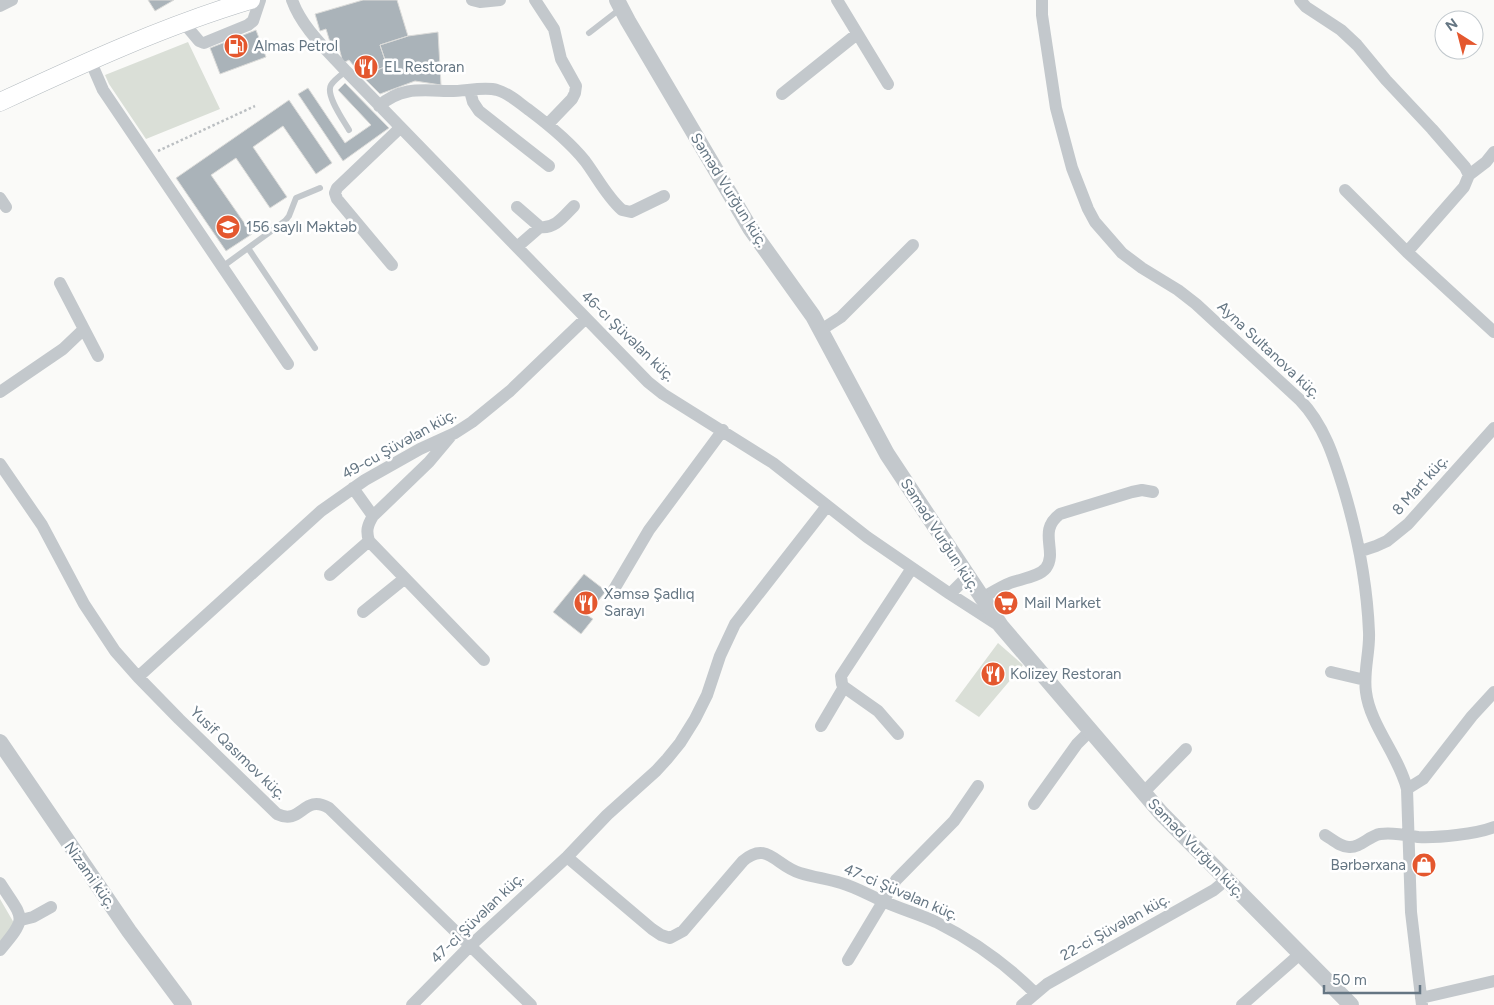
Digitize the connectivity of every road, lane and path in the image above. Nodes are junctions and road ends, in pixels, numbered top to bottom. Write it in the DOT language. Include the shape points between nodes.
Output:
graph roads {
  1 [pos="12,0"];
  2 [pos="251,0"];
  3 [pos="260,0"];
  4 [pos="292,0"];
  5 [pos="472,0"];
  6 [pos="500,0"];
  7 [pos="535,0"];
  8 [pos="837,0"];
  9 [pos="1042,0"];
  10 [pos="1300,0"];
  11 [pos="619,4"];
  12 [pos="215,5"];
  13 [pos="0,6"];
  14 [pos="183,22"];
  15 [pos="589,33"];
  16 [pos="857,34"];
  17 [pos="90,60"];
  18 [pos="346,71"];
  19 [pos="888,84"];
  20 [pos="470,91"];
  21 [pos="782,94"];
  22 [pos="0,102"];
  23 [pos="255,106"];
  24 [pos="379,106"];
  25 [pos="548,124"];
  26 [pos="400,128"];
  27 [pos="349,130"];
  28 [pos="1494,152"];
  29 [pos="148,156"];
  30 [pos="549,166"];
  31 [pos="1469,175"];
  32 [pos="320,188"];
  33 [pos="1345,190"];
  34 [pos="664,196"];
  35 [pos="574,206"];
  36 [pos="517,207"];
  37 [pos="540,227"];
  38 [pos="913,245"];
  39 [pos="517,247"];
  40 [pos="248,248"];
  41 [pos="1407,252"];
  42 [pos="392,265"];
  43 [pos="222,267"];
  44 [pos="60,283"];
  45 [pos="585,319"];
  46 [pos="1492,325"];
  47 [pos="84,328"];
  48 [pos="821,330"];
  49 [pos="315,348"];
  50 [pos="98,356"];
  51 [pos="288,364"];
  52 [pos="0,392"];
  53 [pos="1494,428"];
  54 [pos="723,430"];
  55 [pos="454,432"];
  56 [pos="0,464"];
  57 [pos="352,488"];
  58 [pos="1153,492"];
  59 [pos="827,506"];
  60 [pos="373,516"];
  61 [pos="369,541"];
  62 [pos="1361,551"];
  63 [pos="912,568"];
  64 [pos="330,575"];
  65 [pos="968,577"];
  66 [pos="404,579"];
  67 [pos="613,591"];
  68 [pos="950,594"];
  69 [pos="982,598"];
  70 [pos="363,612"];
  71 [pos="1001,626"];
  72 [pos="484,660"];
  73 [pos="1330,672"];
  74 [pos="138,677"];
  75 [pos="1365,680"];
  76 [pos="844,687"];
  77 [pos="1494,692"];
  78 [pos="821,726"];
  79 [pos="1090,731"];
  80 [pos="898,734"];
  81 [pos="0,742"];
  82 [pos="1186,749"];
  83 [pos="978,786"];
  84 [pos="1408,789"];
  85 [pos="1143,793"];
  86 [pos="1034,804"];
  87 [pos="1494,827"];
  88 [pos="1326,835"];
  89 [pos="1409,835"];
  90 [pos="567,857"];
  91 [pos="1226,880"];
  92 [pos="0,883"];
  93 [pos="883,901"];
  94 [pos="51,907"];
  95 [pos="21,920"];
  96 [pos="470,946"];
  97 [pos="0,950"];
  98 [pos="1300,954"];
  99 [pos="848,960"];
  100 [pos="1494,981"];
  101 [pos="1035,993"];
  102 [pos="1422,1001"];
  103 [pos="184,1005"];
  104 [pos="412,1005"];
  105 [pos="531,1005"];
  106 [pos="1022,1005"];
  107 [pos="1242,1005"];
  108 [pos="1351,1005"];
  1 -- 13 [label="street"];
  2 -- 12 [label="main road"];
  3 -- 14 [label="street" via="248,26 204,43"];
  4 -- 18 [label="street, 46-cı Şüvəlan küç." via="308,28"];
  5 -- 6 [label="street"];
  7 -- 25 [label="street" via="554,29 559,52 576,86 572,99"];
  8 -- 16 [label="street"];
  9 -- 62 [label="street, Ayna Sultanova küç." via="1056,108 1072,168 1088,210 1122,253 1201,309 1310,410 1321,427 1337,466"];
  10 -- 31 [label="street" via="1357,45"];
  11 -- 15 [label="lane"];
  11 -- 48 [label="street, Səməd Vurğun küç." via="750,228"];
  12 -- 14 [label="main road"];
  14 -- 17 [label="main road"];
  16 -- 19 [label="street"];
  16 -- 21 [label="street"];
  17 -- 22 [label="main road"];
  17 -- 29 [label="street" via="103,90"];
  18 -- 24 [label="street, 46-cı Şüvəlan küç."];
  18 -- 27 [label="lane" via="329,90"];
  20 -- 24 [label="street" via="409,90"];
  20 -- 25 [label="street" via="496,89"];
  20 -- 30 [label="street" via="479,111"];
  23 -- 29 [label="path"];
  24 -- 26 [label="street, 46-cı Şüvəlan küç."];
  25 -- 34 [label="street" via="574,148 622,210 631,212"];
  26 -- 39 [label="street, 46-cı Şüvəlan küç."];
  26 -- 42 [label="street" via="335,193"];
  28 -- 31 [label="street"];
  29 -- 43 [label="street"];
  31 -- 41 [label="street" via="1464,187"];
  32 -- 40 [label="lane" via="296,198 289,216"];
  33 -- 41 [label="street"];
  35 -- 37 [label="street" via="553,226"];
  36 -- 37 [label="street"];
  37 -- 39 [label="street"];
  38 -- 48 [label="street" via="841,317"];
  39 -- 45 [label="street, 46-cı Şüvəlan küç."];
  40 -- 43 [label="lane"];
  40 -- 49 [label="lane"];
  41 -- 46 [label="street"];
  43 -- 51 [label="street"];
  44 -- 47 [label="street"];
  45 -- 54 [label="street, 46-cı Şüvəlan küç." via="655,388"];
  45 -- 55 [label="street, 49-cu Şüvəlan küç." via="510,391"];
  47 -- 50 [label="street"];
  47 -- 52 [label="street" via="63,349"];
  48 -- 65 [label="street, Səməd Vurğun küç." via="887,454"];
  53 -- 62 [label="street, 8 Mart küç." via="1408,524 1387,541"];
  54 -- 59 [label="street, 46-cı Şüvəlan küç." via="786,472"];
  54 -- 67 [label="street" via="649,530"];
  55 -- 57 [label="street, 49-cu Şüvəlan küç."];
  55 -- 60 [label="street" via="429,462"];
  56 -- 74 [label="street, Yusif Qasımov küç." via="42,525 94,620"];
  57 -- 60 [label="street"];
  57 -- 74 [label="street, 49-cu Şüvəlan küç." via="321,511"];
  58 -- 69 [label="street" via="1132,492 1060,514 1049,526 1048,564 1044,570 1009,583"];
  59 -- 63 [label="street, 46-cı Şüvəlan küç."];
  59 -- 90 [label="street, 47-ci Şüvəlan küç." via="735,624 707,695 680,743 656,771 619,803"];
  60 -- 61 [label="street" via="367,526"];
  61 -- 64 [label="street"];
  61 -- 66 [label="street"];
  62 -- 75 [label="street, Ayna Sultanova küç." via="1369,633"];
  63 -- 68 [label="street, 46-cı Şüvəlan küç."];
  63 -- 76 [label="street" via="841,676"];
  65 -- 68 [label="street"];
  65 -- 69 [label="street, Səməd Vurğun küç."];
  66 -- 70 [label="street"];
  66 -- 72 [label="street"];
  68 -- 71 [label="street, 46-cı Şüvəlan küç."];
  69 -- 71 [label="street, Səməd Vurğun küç."];
  71 -- 79 [label="street, Səməd Vurğun küç."];
  73 -- 75 [label="street"];
  74 -- 96 [label="street, Yusif Qasımov küç." via="277,814 290,817 313,803 329,808"];
  75 -- 84 [label="street, Ayna Sultanova küç." via="1372,712"];
  76 -- 78 [label="street"];
  76 -- 80 [label="street" via="878,711"];
  77 -- 84 [label="street" via="1424,779"];
  79 -- 85 [label="street, Səməd Vurğun küç."];
  79 -- 86 [label="street"];
  81 -- 103 [label="street, Nizami küç."];
  82 -- 85 [label="street"];
  83 -- 93 [label="street" via="954,821 896,880"];
  84 -- 89 [label="street, Ayna Sultanova küç."];
  85 -- 91 [label="street, Səməd Vurğun küç."];
  87 -- 89 [label="street" via="1431,837"];
  88 -- 89 [label="street" via="1349,848 1378,834"];
  89 -- 102 [label="street, Ayna Sultanova küç." via="1411,912"];
  90 -- 93 [label="street, 47-ci Şüvəlan küç." via="652,929 670,938 683,931 743,861 759,852 792,871 840,882"];
  90 -- 96 [label="street, 47-ci Şüvəlan küç."];
  91 -- 98 [label="street, Səməd Vurğun küç."];
  91 -- 101 [label="street, 22-ci Şüvəlan küç."];
  92 -- 95 [label="street"];
  93 -- 99 [label="street"];
  93 -- 101 [label="street, 47-ci Şüvəlan küç." via="934,921 965,938"];
  94 -- 95 [label="street"];
  95 -- 97 [label="street"];
  96 -- 104 [label="street, 47-ci Şüvəlan küç."];
  96 -- 105 [label="street, Yusif Qasımov küç."];
  98 -- 107 [label="street"];
  98 -- 108 [label="street, Səməd Vurğun küç."];
  100 -- 102 [label="street"];
  101 -- 106 [label="street, 22-ci Şüvəlan küç."];
}
